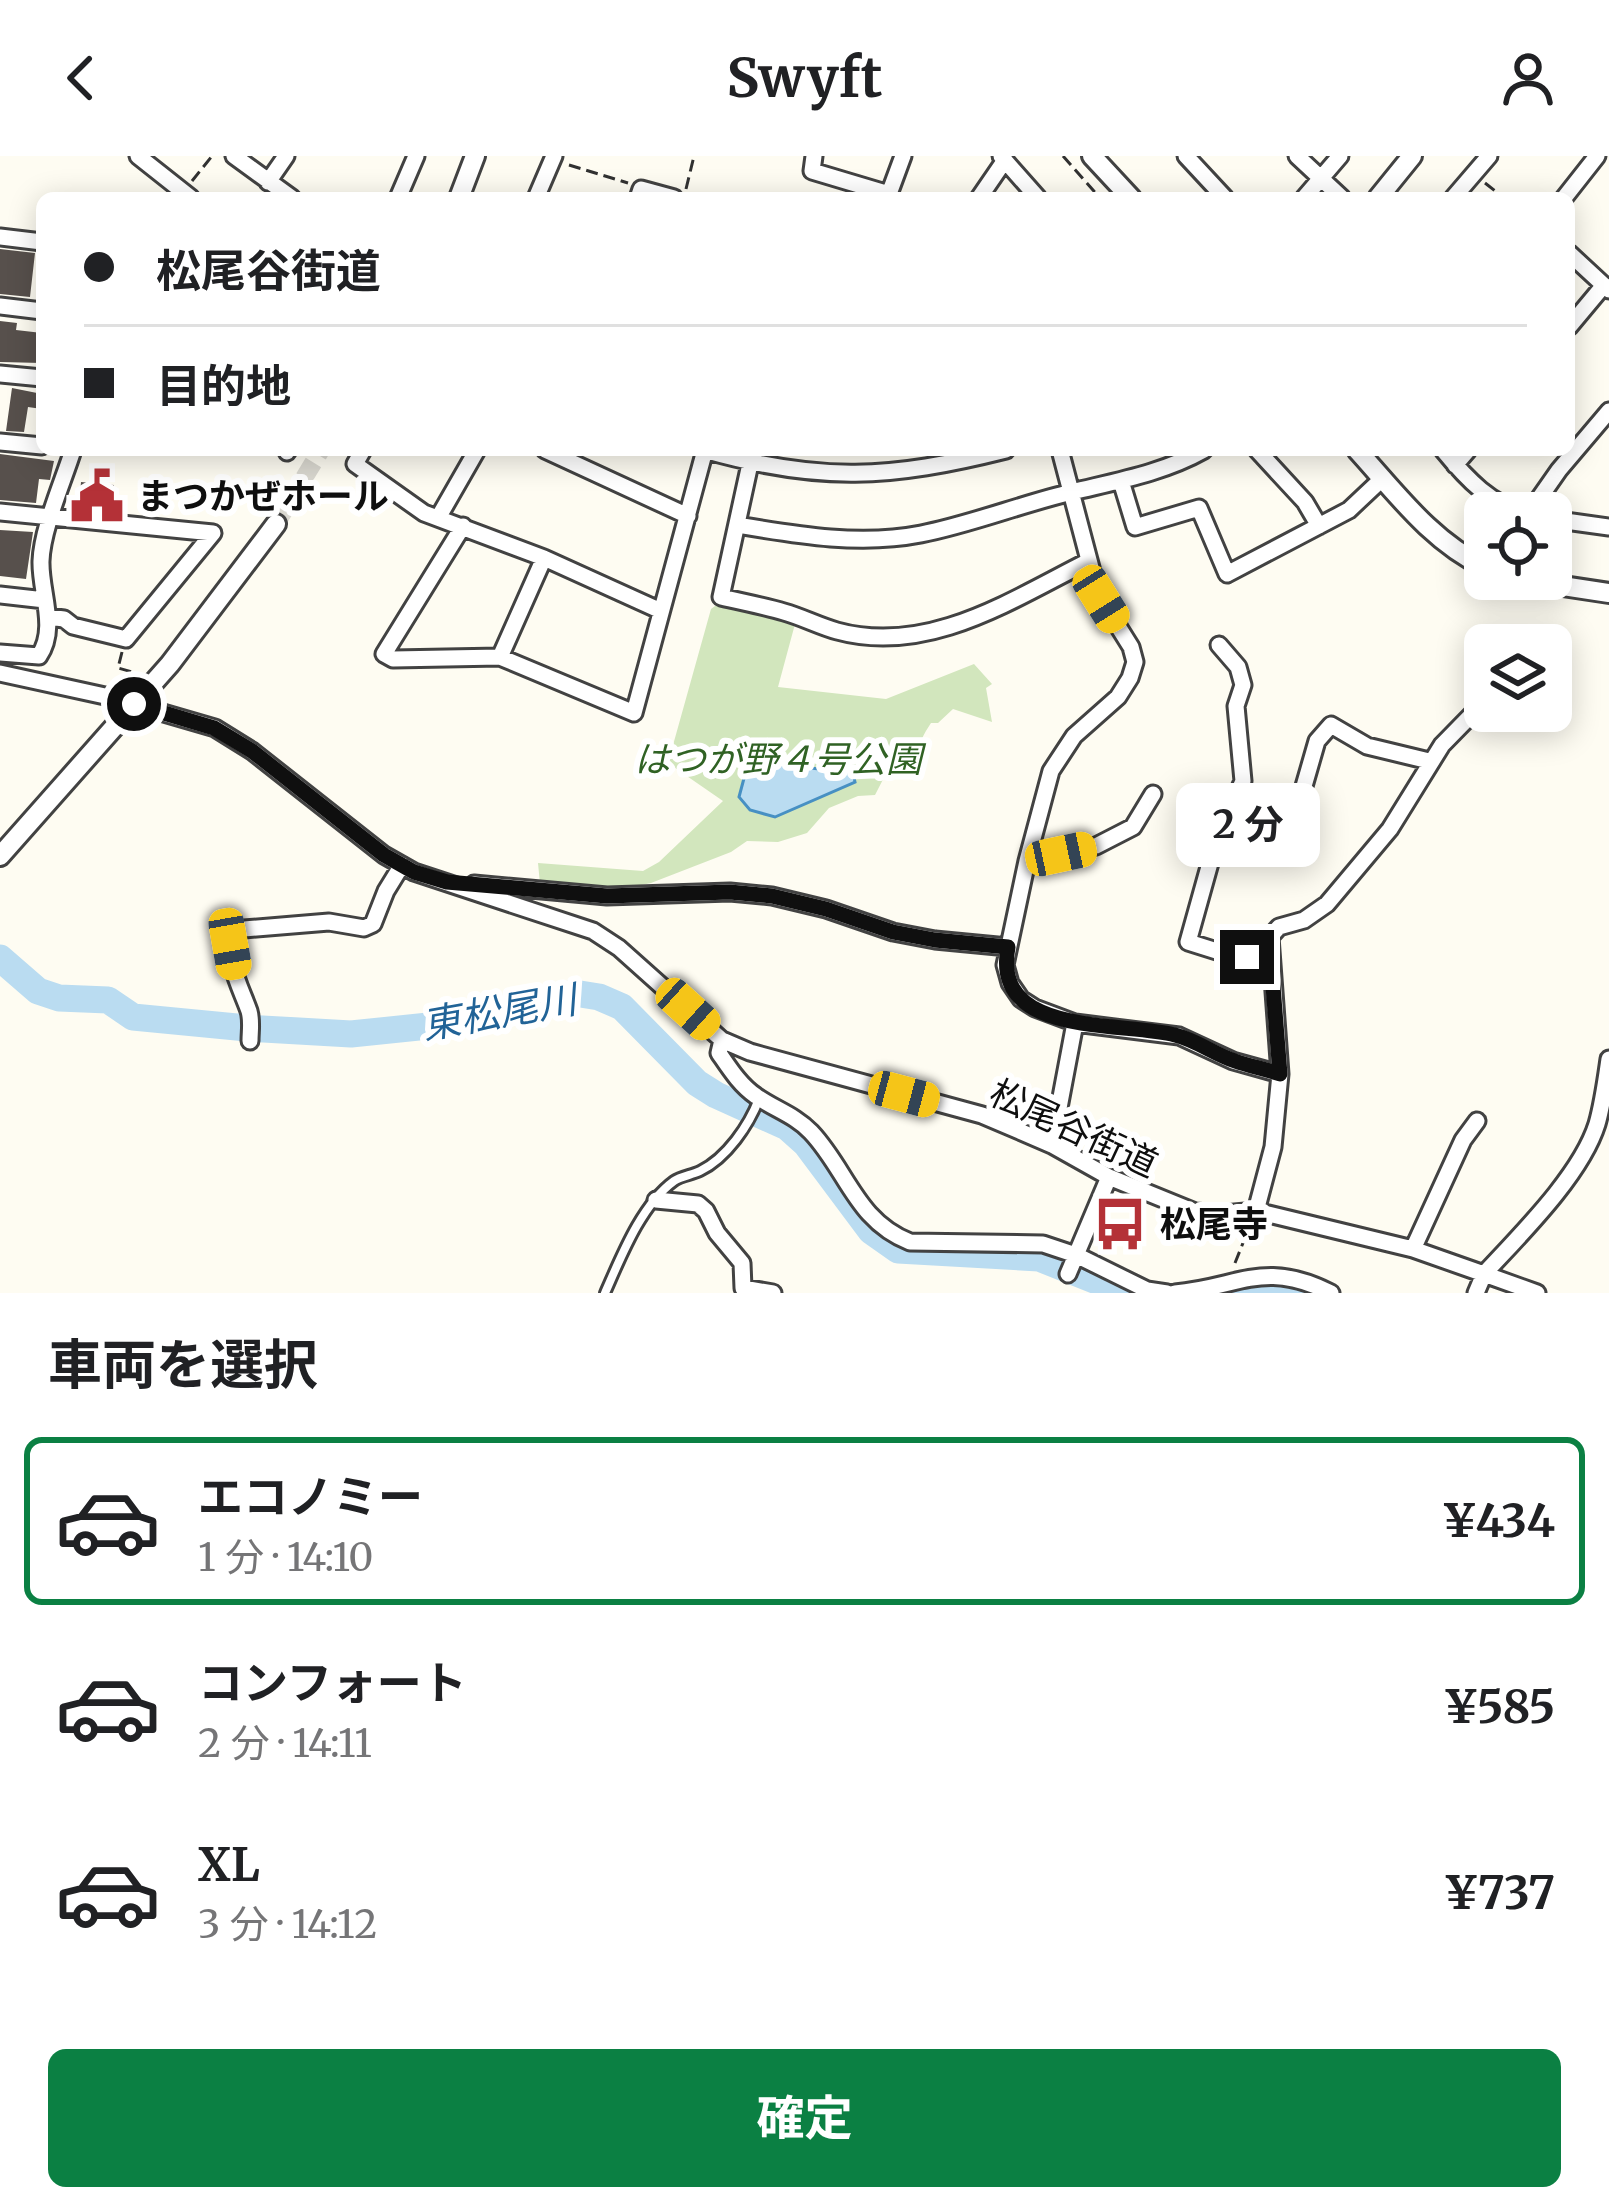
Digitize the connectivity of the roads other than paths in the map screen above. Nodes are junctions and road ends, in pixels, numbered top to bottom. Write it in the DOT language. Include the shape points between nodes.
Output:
graph roads {
  1 [pos="138,156"];
  2 [pos="234,156"];
  3 [pos="286,156"];
  4 [pos="416,156"];
  5 [pos="475,156"];
  6 [pos="814,156"];
  7 [pos="903,156"];
  8 [pos="1092,156"];
  9 [pos="1186,156"];
  10 [pos="1297,156"];
  11 [pos="1340,156"];
  12 [pos="1412,156"];
  13 [pos="1489,156"];
  14 [pos="1598,156"];
  15 [pos="553,158"];
  16 [pos="1003,158"];
  17 [pos="1322,180"];
  18 [pos="268,182"];
  19 [pos="185,192"];
  20 [pos="283,192"];
  21 [pos="401,192"];
  22 [pos="461,192"];
  23 [pos="539,192"];
  24 [pos="882,192"];
  25 [pos="890,192"];
  26 [pos="983,192"];
  27 [pos="1033,192"];
  28 [pos="1125,192"];
  29 [pos="1219,192"];
  30 [pos="1310,192"];
  31 [pos="1335,192"];
  32 [pos="1383,192"];
  33 [pos="1458,192"];
  34 [pos="1569,192"];
  35 [pos="0,237"];
  36 [pos="36,241"];
  37 [pos="1575,259"];
  38 [pos="1606,287"];
  39 [pos="0,306"];
  40 [pos="36,309"];
  41 [pos="1575,321"];
  42 [pos="0,374"];
  43 [pos="36,378"];
  44 [pos="1609,411"];
  45 [pos="0,442"];
  46 [pos="36,445"];
  47 [pos="1575,451"];
  48 [pos="71,456"];
  49 [pos="360,456"];
  50 [pos="474,456"];
  51 [pos="558,456"];
  52 [pos="703,456"];
  53 [pos="752,456"];
  54 [pos="978,456"];
  55 [pos="1062,456"];
  56 [pos="1190,456"];
  57 [pos="1263,456"];
  58 [pos="1363,456"];
  59 [pos="1448,456"];
  60 [pos="1463,456"];
  61 [pos="1571,456"];
  62 [pos="1455,465"];
  63 [pos="1383,478"];
  64 [pos="1121,482"];
  65 [pos="1071,492"];
  66 [pos="1486,492"];
  67 [pos="1544,492"];
  68 [pos="0,512"];
  69 [pos="688,516"];
  70 [pos="52,518"];
  71 [pos="438,518"];
  72 [pos="1572,522"];
  73 [pos="276,524"];
  74 [pos="737,525"];
  75 [pos="463,526"];
  76 [pos="1318,526"];
  77 [pos="1609,527"];
  78 [pos="1464,557"];
  79 [pos="544,558"];
  80 [pos="1089,561"];
  81 [pos="1572,587"];
  82 [pos="1609,593"];
  83 [pos="0,595"];
  84 [pos="46,608"];
  85 [pos="661,611"];
  86 [pos="1219,645"];
  87 [pos="0,652"];
  88 [pos="500,657"];
  89 [pos="0,674"];
  90 [pos="134,704"];
  91 [pos="1464,723"];
  92 [pos="1429,761"];
  93 [pos="1153,794"];
  94 [pos="1298,807"];
  95 [pos="0,856"];
  96 [pos="1027,861"];
  97 [pos="402,865"];
  98 [pos="447,882"];
  99 [pos="1008,947"];
  100 [pos="1271,961"];
  101 [pos="1075,1023"];
  102 [pos="722,1040"];
  103 [pos="250,1041"];
  104 [pos="1609,1059"];
  105 [pos="1280,1074"];
  106 [pos="759,1099"];
  107 [pos="1477,1121"];
  108 [pos="1052,1145"];
  109 [pos="1109,1177"];
  110 [pos="656,1200"];
  111 [pos="1256,1210"];
  112 [pos="1413,1249"];
  113 [pos="1072,1264"];
  114 [pos="1484,1274"];
  115 [pos="604,1293"];
  116 [pos="773,1293"];
  117 [pos="1171,1293"];
  118 [pos="1331,1293"];
  119 [pos="1476,1293"];
  120 [pos="1537,1293"];
  1 -- 19 [label="street"];
  2 -- 18 [label="street"];
  3 -- 18 [label="street"];
  4 -- 21 [label="street"];
  5 -- 22 [label="street"];
  6 -- 24 [label="street" via="812,171"];
  7 -- 25 [label="street"];
  8 -- 28 [label="street"];
  9 -- 29 [label="street"];
  10 -- 17 [label="street"];
  11 -- 17 [label="street"];
  12 -- 32 [label="street"];
  13 -- 33 [label="street"];
  14 -- 34 [label="street"];
  15 -- 23 [label="street"];
  16 -- 26 [label="street"];
  16 -- 27 [label="street"];
  17 -- 30 [label="street"];
  17 -- 31 [label="street"];
  18 -- 20 [label="street"];
  35 -- 36 [label="street"];
  37 -- 38 [label="street"];
  38 -- 41 [label="street"];
  39 -- 40 [label="street"];
  42 -- 43 [label="street"];
  44 -- 47 [label="street"];
  45 -- 46 [label="street"];
  48 -- 70 [label="street"];
  49 -- 71 [label="street" via="355,464"];
  50 -- 71 [label="street"];
  51 -- 69 [label="street"];
  52 -- 69 [label="street"];
  53 -- 54 [label="street" via="799,472 851,475"];
  53 -- 74 [label="street"];
  55 -- 65 [label="street"];
  56 -- 64 [label="street"];
  57 -- 76 [label="street"];
  58 -- 63 [label="street"];
  59 -- 62 [label="street"];
  60 -- 62 [label="street"];
  61 -- 67 [label="street"];
  62 -- 66 [label="street"];
  63 -- 76 [label="street"];
  63 -- 78 [label="street"];
  64 -- 65 [label="street"];
  64 -- 76 [label="street" via="1136,526 1199,508 1227,574"];
  65 -- 74 [label="street" via="895,538 813,538"];
  65 -- 80 [label="street"];
  68 -- 70 [label="street"];
  69 -- 85 [label="street"];
  70 -- 84 [label="street" via="41,561"];
  70 -- 84 [label="street" via="213,533 126,639 73,626"];
  71 -- 75 [label="street"];
  72 -- 77 [label="street"];
  73 -- 90 [label="street"];
  74 -- 80 [label="street" via="722,597 862,636 957,625"];
  75 -- 79 [label="street"];
  75 -- 88 [label="street" via="384,654"];
  79 -- 85 [label="street"];
  79 -- 88 [label="street"];
  80 -- 96 [label="street" via="1135,662 1118,697 1074,736 1052,770"];
  81 -- 82 [label="street"];
  83 -- 84 [label="street"];
  84 -- 87 [label="street" via="39,656"];
  85 -- 88 [label="street" via="632,719"];
  86 -- 100 [label="street" via="1244,685 1236,706 1243,781 1217,838 1188,942"];
  89 -- 90 [label="street, 松尾谷街道"];
  90 -- 95 [label="street"];
  90 -- 97 [label="street, 松尾谷街道" via="214,728"];
  91 -- 92 [label="street"];
  92 -- 94 [label="street" via="1367,746 1330,725 1317,741"];
  92 -- 100 [label="street" via="1390,829 1327,904 1270,937"];
  93 -- 96 [label="street" via="1133,827 1096,846"];
  96 -- 99 [label="street"];
  97 -- 98 [label="street, 松尾谷街道"];
  97 -- 103 [label="street" via="364,928 329,922 233,935"];
  98 -- 99 [label="street" via="607,896 772,896 893,932"];
  98 -- 102 [label="street, 松尾谷街道" via="592,931"];
  99 -- 101 [label="street" via="1005,965 1021,999"];
  100 -- 105 [label="street"];
  101 -- 105 [label="street" via="1179,1036"];
  101 -- 108 [label="street"];
  102 -- 106 [label="street" via="719,1054"];
  102 -- 108 [label="street, 松尾谷街道" via="982,1115"];
  104 -- 114 [label="street" via="1587,1147"];
  105 -- 111 [label="street"];
  106 -- 110 [label="lane" via="740,1136"];
  106 -- 113 [label="street" via="812,1132 892,1235 1043,1244"];
  107 -- 112 [label="street"];
  108 -- 109 [label="street, 松尾谷街道"];
  109 -- 111 [label="street, 松尾谷街道" via="1195,1213"];
  109 -- 113 [label="street"];
  110 -- 115 [label="lane"];
  110 -- 116 [label="street" via="698,1204 742,1263 743,1288"];
  111 -- 112 [label="street, 松尾谷街道"];
  112 -- 114 [label="street, 松尾谷街道"];
  113 -- 117 [label="street"];
  114 -- 119 [label="street"];
  114 -- 120 [label="street, 松尾谷街道"];
  117 -- 118 [label="street" via="1258,1275"];
}
